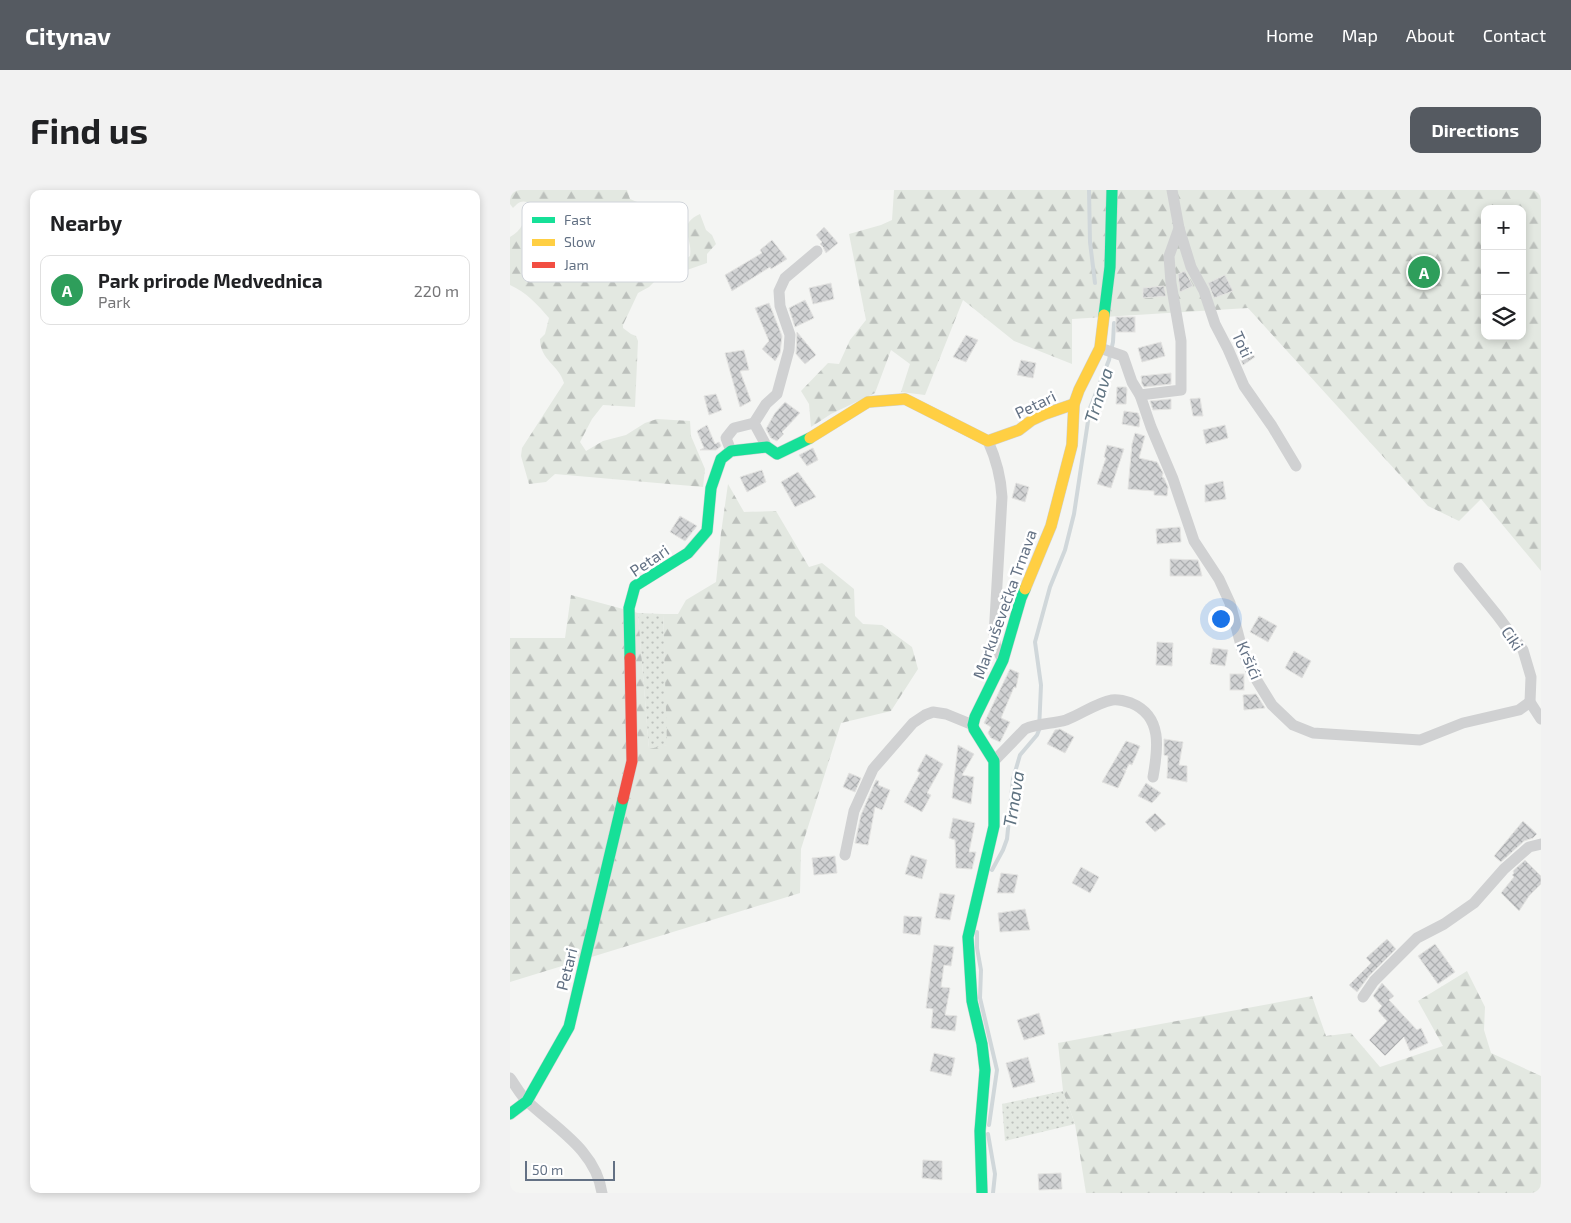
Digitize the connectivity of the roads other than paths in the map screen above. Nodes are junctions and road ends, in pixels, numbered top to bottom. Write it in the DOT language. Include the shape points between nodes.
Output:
graph roads {
  1 [pos="1112,190"];
  2 [pos="1172,190"];
  3 [pos="1179,228"];
  4 [pos="817,251"];
  5 [pos="1108,350"];
  6 [pos="1140,396"];
  7 [pos="1074,404"];
  8 [pos="754,423"];
  9 [pos="988,441"];
  10 [pos="767,448"];
  11 [pos="731,451"];
  12 [pos="1296,466"];
  13 [pos="1459,568"];
  14 [pos="1003,660"];
  15 [pos="1530,702"];
  16 [pos="1541,719"];
  17 [pos="973,725"];
  18 [pos="994,761"];
  19 [pos="1153,777"];
  20 [pos="1541,844"];
  21 [pos="845,854"];
  22 [pos="1363,997"];
  23 [pos="510,1078"];
  24 [pos="527,1101"];
  25 [pos="510,1114"];
  26 [pos="602,1193"];
  27 [pos="982,1193"];
  1 -- 5 [label="street"];
  2 -- 3 [label="street, Toti"];
  3 -- 6 [label="street" via="1169,256 1181,341 1181,390"];
  3 -- 12 [label="street, Toti" via="1191,267 1244,386"];
  4 -- 8 [label="street" via="785,278 779,291 780,306 790,335 789,350 777,394"];
  5 -- 6 [label="street, Kršići" via="1123,356"];
  5 -- 7 [label="street" via="1079,390"];
  6 -- 15 [label="street, Kršići" via="1194,540 1230,603 1251,671 1272,705 1294,725 1313,733 1420,740 1463,723 1518,710"];
  7 -- 9 [label="street, Petari"];
  7 -- 14 [label="street, Markuševečka Trnava" via="1072,445 1059,498 1021,598"];
  8 -- 10 [label="street"];
  8 -- 11 [label="street" via="734,428 726,438"];
  9 -- 10 [label="street" via="905,399 868,402 811,438 777,454"];
  9 -- 14 [label="street" via="1001,479 994,638"];
  10 -- 11 [label="street"];
  11 -- 24 [label="street, Petari" via="721,459 711,488 707,531 688,553 635,586 629,608 632,761 569,1026"];
  13 -- 15 [label="street, Ciki" via="1523,650 1531,677"];
  14 -- 17 [label="street, Markuševečka Trnava"];
  15 -- 16 [label="street"];
  17 -- 18 [label="street"];
  17 -- 21 [label="street" via="933,712 913,723 873,769 854,811"];
  18 -- 19 [label="street" via="1025,729 1066,720 1113,700 1123,700 1149,714 1156,731"];
  18 -- 27 [label="street" via="994,826 968,937 972,1001 985,1070 980,1131"];
  20 -- 22 [label="street" via="1529,847 1504,869 1474,903 1417,938 1374,981"];
  23 -- 24 [label="street"];
  24 -- 25 [label="street"];
  24 -- 26 [label="street" via="570,1136 584,1152 601,1184"];
}
